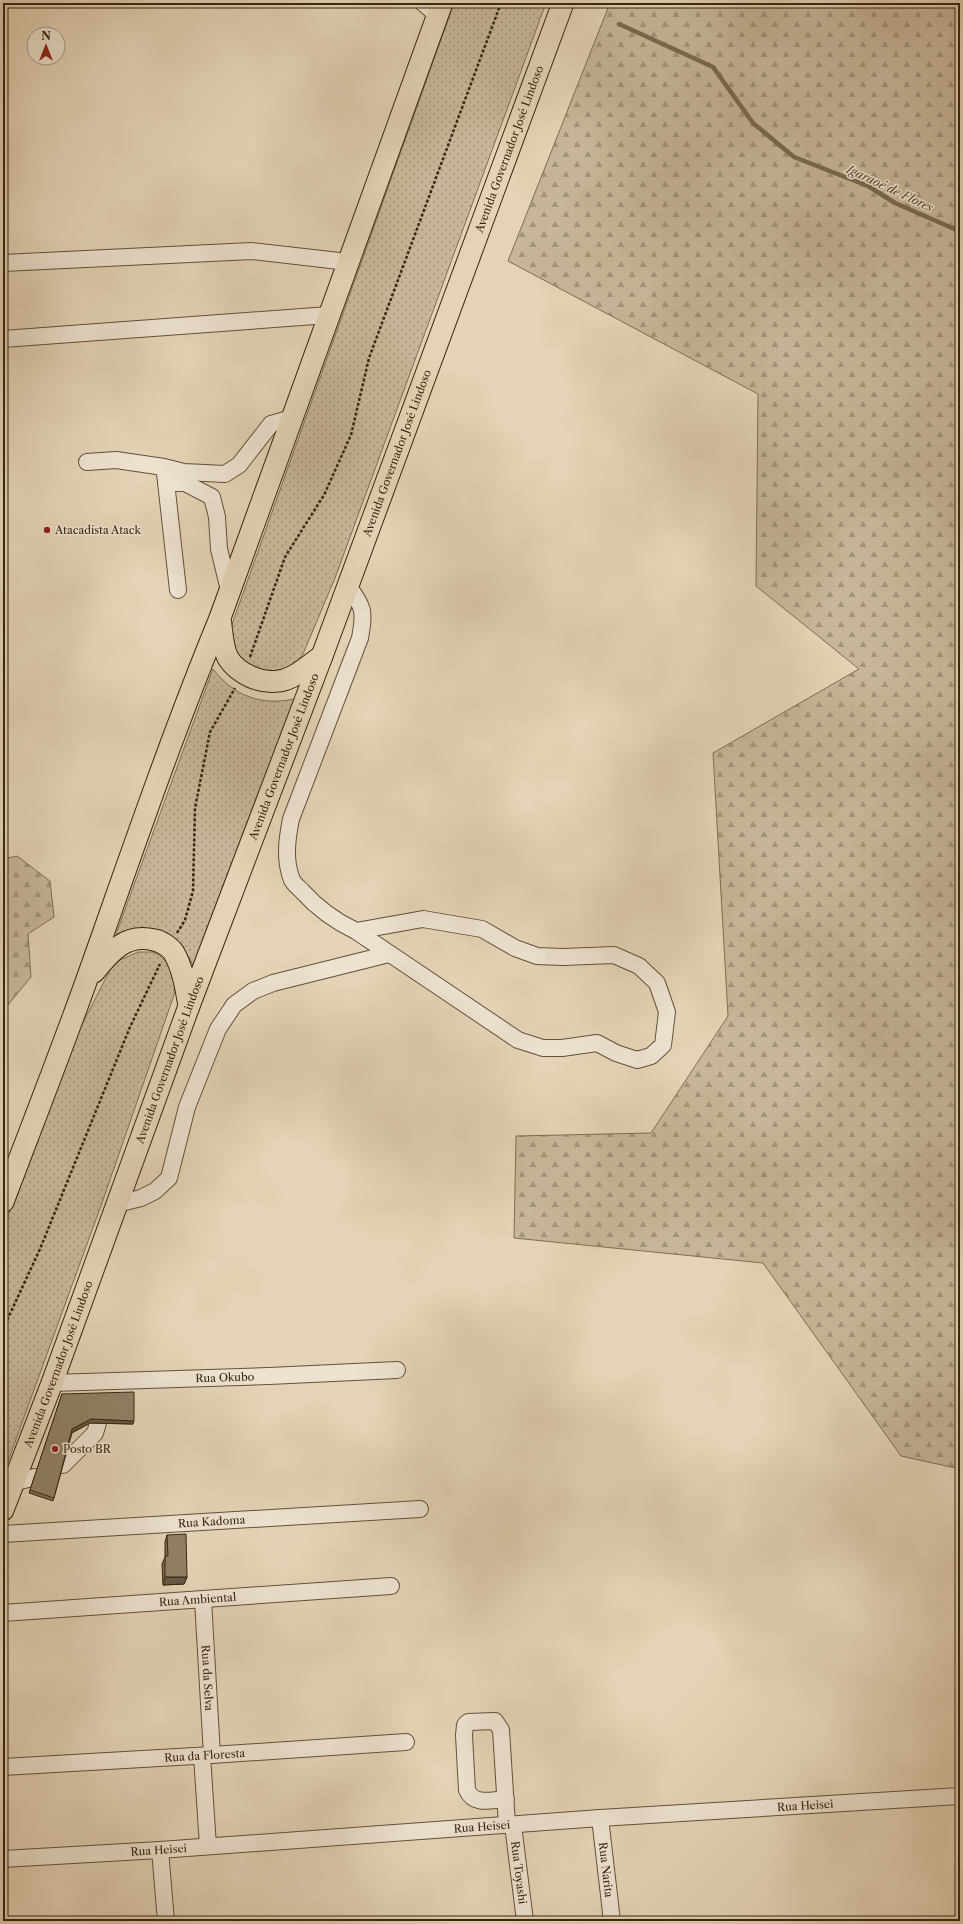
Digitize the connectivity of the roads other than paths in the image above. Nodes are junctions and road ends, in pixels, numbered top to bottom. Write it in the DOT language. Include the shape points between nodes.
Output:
graph roads {
  1 [pos="563,3"];
  2 [pos="434,7"];
  3 [pos="348,262"];
  4 [pos="3,263"];
  5 [pos="329,315"];
  6 [pos="3,339"];
  7 [pos="292,418"];
  8 [pos="87,462"];
  9 [pos="164,467"];
  10 [pos="166,483"];
  11 [pos="348,586"];
  12 [pos="178,590"];
  13 [pos="229,590"];
  14 [pos="220,618"];
  15 [pos="322,656"];
  16 [pos="356,932"];
  17 [pos="389,954"];
  18 [pos="86,980"];
  19 [pos="189,1006"];
  20 [pos="3,1202"];
  21 [pos="117,1204"];
  22 [pos="397,1370"];
  23 [pos="52,1383"];
  24 [pos="98,1423"];
  25 [pos="63,1465"];
  26 [pos="35,1477"];
  27 [pos="13,1483"];
  28 [pos="420,1509"];
  29 [pos="3,1510"];
  30 [pos="3,1534"];
  31 [pos="391,1586"];
  32 [pos="203,1600"];
  33 [pos="3,1613"];
  34 [pos="406,1742"];
  35 [pos="207,1755"];
  36 [pos="3,1767"];
  37 [pos="960,1796"];
  38 [pos="506,1799"];
  39 [pos="600,1818"];
  40 [pos="510,1825"];
  41 [pos="208,1846"];
  42 [pos="160,1850"];
  43 [pos="3,1859"];
  44 [pos="166,1921"];
  45 [pos="525,1921"];
  46 [pos="612,1921"];
  1 -- 11 [label="main road, Avenida Governador José Lindoso"];
  2 -- 3 [label="main road"];
  3 -- 4 [label="street" via="252,250"];
  3 -- 5 [label="main road"];
  5 -- 6 [label="street"];
  5 -- 7 [label="main road"];
  7 -- 9 [label="street" via="271,424 239,465 225,474 184,472"];
  7 -- 13 [label="main road"];
  8 -- 9 [label="street" via="116,460"];
  9 -- 10 [label="street"];
  10 -- 12 [label="street"];
  10 -- 13 [label="street" via="185,483 212,497 217,517 219,549"];
  11 -- 15 [label="main road, Avenida Governador José Lindoso"];
  11 -- 16 [label="street" via="361,604 364,620 360,638 291,819 286,841 292,881 315,905"];
  13 -- 14 [label="main road"];
  14 -- 15 [label="main road" via="228,658 244,673 258,680 280,681"];
  14 -- 18 [label="main road" via="130,853"];
  15 -- 19 [label="main road, Avenida Governador José Lindoso"];
  16 -- 17 [label="street"];
  16 -- 17 [label="street" via="423,919 482,929 515,948 537,956 614,955 639,966 657,983 667,1012 663,1045 650,1056 637,1060 597,1043 543,1048 518,1040"];
  17 -- 21 [label="street" via="274,983 253,991 234,1005 218,1029 187,1107 169,1178 155,1192"];
  18 -- 19 [label="main road" via="108,955 125,941 143,937 160,941 173,952 180,968"];
  18 -- 20 [label="main road"];
  19 -- 21 [label="main road, Avenida Governador José Lindoso"];
  21 -- 23 [label="main road, Avenida Governador José Lindoso"];
  22 -- 23 [label="street, Rua Okubo" via="98,1390"];
  23 -- 27 [label="main road, Avenida Governador José Lindoso"];
  24 -- 25 [label="street" via="95,1433"];
  26 -- 27 [label="street"];
  27 -- 29 [label="main road, Avenida Governador José Lindoso"];
  28 -- 30 [label="street, Rua Kadoma"];
  31 -- 32 [label="street, Rua Ambiental"];
  32 -- 33 [label="street, Rua Ambiental"];
  32 -- 35 [label="street, Rua da Selva"];
  34 -- 35 [label="street, Rua da Floresta"];
  35 -- 36 [label="street, Rua da Floresta"];
  35 -- 41 [label="street, Rua da Selva"];
  37 -- 39 [label="street, Rua Heisei"];
  38 -- 38 [label="street, Rua Toyashi" via="500,1726 485,1720 468,1722 464,1735 469,1795 472,1799 481,1801"];
  38 -- 40 [label="street, Rua Toyashi"];
  39 -- 40 [label="street, Rua Heisei"];
  39 -- 46 [label="street, Rua Narita"];
  40 -- 41 [label="street, Rua Heisei"];
  40 -- 45 [label="street, Rua Toyashi"];
  41 -- 42 [label="street, Rua Heisei"];
  42 -- 43 [label="street, Rua Heisei"];
  42 -- 44 [label="street"];
}
